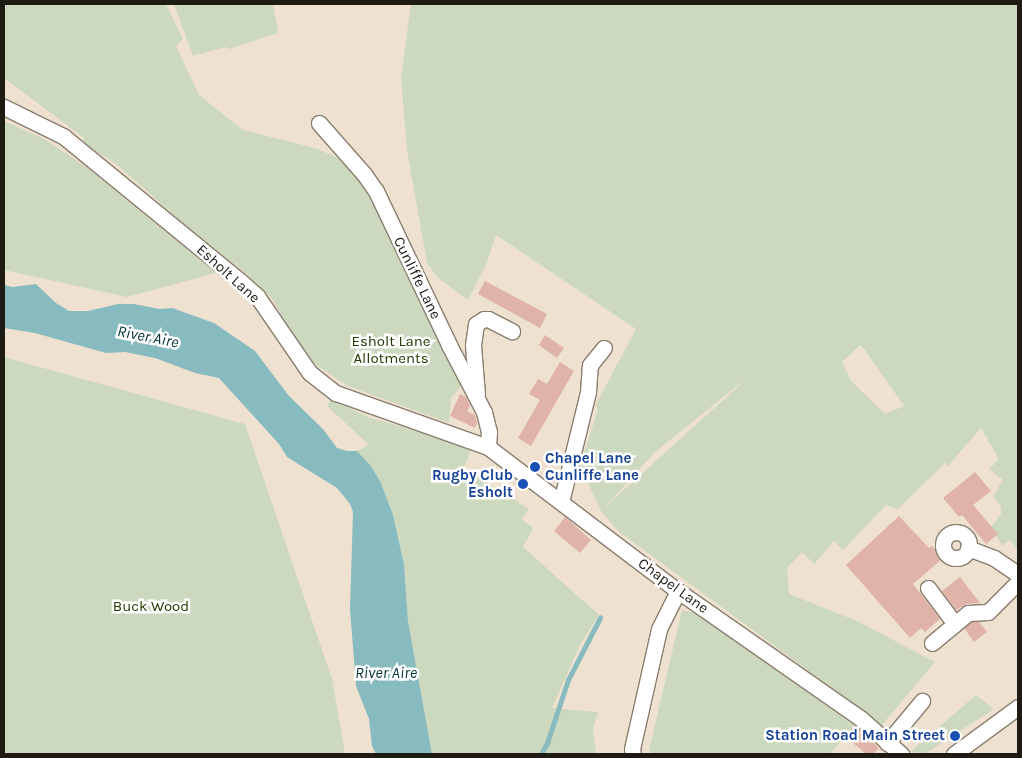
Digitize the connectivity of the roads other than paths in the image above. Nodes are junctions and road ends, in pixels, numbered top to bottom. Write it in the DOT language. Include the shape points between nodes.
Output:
graph roads {
  1 [pos="4,107"];
  2 [pos="319,123"];
  3 [pos="512,331"];
  4 [pos="604,348"];
  5 [pos="478,400"];
  6 [pos="448,433"];
  7 [pos="488,447"];
  8 [pos="561,502"];
  9 [pos="968,548"];
  10 [pos="1018,574"];
  11 [pos="1018,582"];
  12 [pos="928,588"];
  13 [pos="678,592"];
  14 [pos="955,624"];
  15 [pos="932,643"];
  16 [pos="922,701"];
  17 [pos="1018,707"];
  18 [pos="892,750"];
  19 [pos="633,754"];
  20 [pos="954,754"];
  1 -- 6 [label="street, Esholt Lane" via="63,136 240,281 257,296 310,373 336,393"];
  2 -- 5 [label="street, Cunliffe Lane" via="376,191"];
  3 -- 5 [label="street" via="488,319 476,324 473,345"];
  4 -- 8 [label="street" via="590,365 588,392"];
  5 -- 7 [label="street, Cunliffe Lane" via="488,423"];
  6 -- 7 [label="street, Chapel Lane"];
  7 -- 8 [label="street, Chapel Lane"];
  8 -- 13 [label="street, Chapel Lane"];
  9 -- 10 [label="street" via="994,558"];
  11 -- 14 [label="street" via="988,612 968,613"];
  12 -- 14 [label="street"];
  13 -- 18 [label="street, Chapel Lane" via="860,718"];
  13 -- 19 [label="street" via="659,629"];
  14 -- 15 [label="street"];
  16 -- 18 [label="street"];
  17 -- 20 [label="street"];
}
